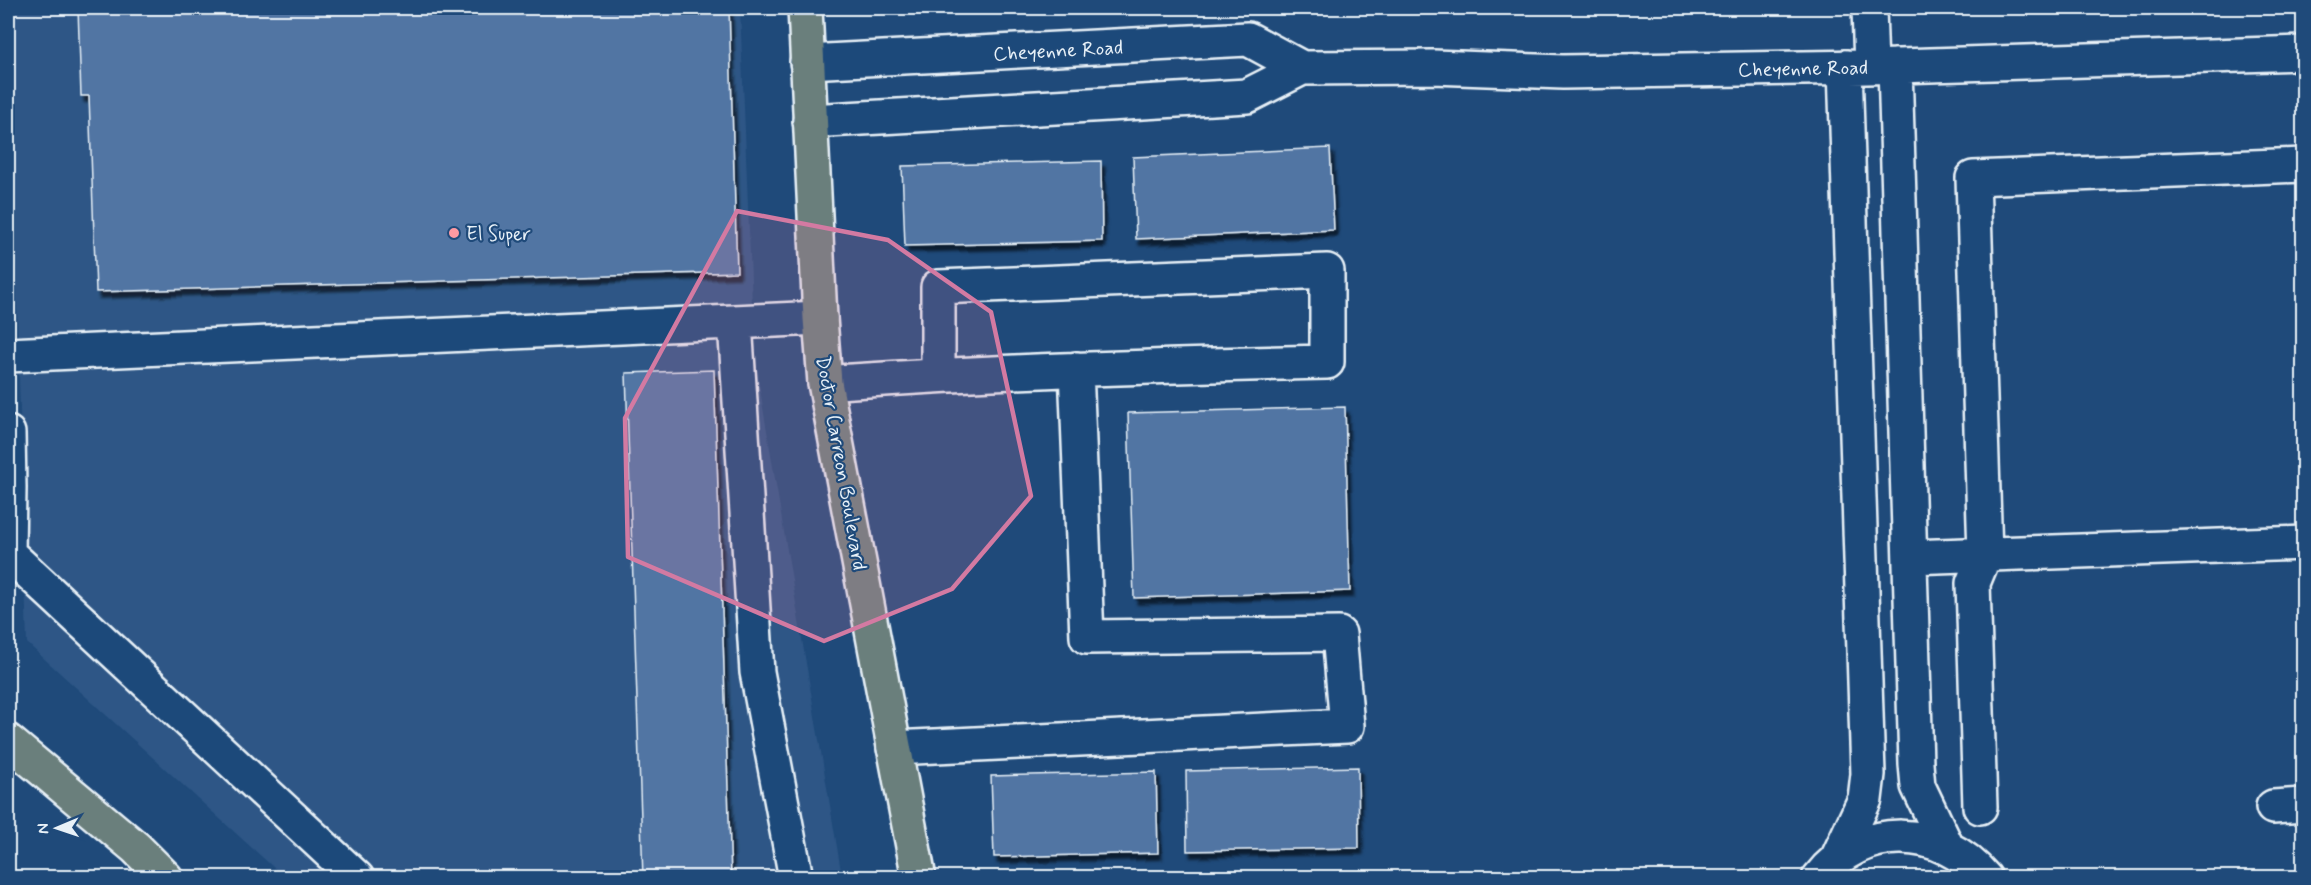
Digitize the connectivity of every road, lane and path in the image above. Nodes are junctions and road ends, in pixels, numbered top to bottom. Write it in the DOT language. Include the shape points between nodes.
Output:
graph roads {
  1 [pos="805,8"];
  2 [pos="1869,8"];
  3 [pos="2304,53"];
  4 [pos="807,62"];
  5 [pos="1870,66"];
  6 [pos="1302,68"];
  7 [pos="810,121"];
  8 [pos="2304,165"];
  9 [pos="820,318"];
  10 [pos="735,322"];
  11 [pos="8,355"];
  12 [pos="1076,369"];
  13 [pos="938,375"];
  14 [pos="825,383"];
  15 [pos="8,433"];
  16 [pos="1907,467"];
  17 [pos="1858,469"];
  18 [pos="8,488"];
  19 [pos="2304,543"];
  20 [pos="8,554"];
  21 [pos="1985,554"];
  22 [pos="1910,557"];
  23 [pos="894,748"];
  24 [pos="10,749"];
  25 [pos="1980,807"];
  26 [pos="1947,847"];
  27 [pos="1828,868"];
  28 [pos="166,878"];
  29 [pos="357,878"];
  30 [pos="796,878"];
  31 [pos="919,878"];
  32 [pos="1985,878"];
  1 -- 4 [label="main road, Doctor Carreon Boulevard"];
  2 -- 5 [label="street"];
  3 -- 5 [label="street, Cheyenne Road"];
  4 -- 6 [label="street, Cheyenne Road" via="1248,39"];
  4 -- 7 [label="main road, Doctor Carreon Boulevard"];
  5 -- 6 [label="street, Cheyenne Road" via="1563,72 1433,67"];
  5 -- 16 [label="street"];
  5 -- 17 [label="street"];
  6 -- 7 [label="street, Cheyenne Road" via="1247,96"];
  7 -- 9 [label="main road, Doctor Carreon Boulevard"];
  8 -- 21 [label="street" via="1973,178"];
  9 -- 10 [label="street"];
  9 -- 14 [label="main road, Doctor Carreon Boulevard"];
  10 -- 11 [label="street"];
  10 -- 30 [label="street" via="757,672"];
  12 -- 13 [label="street"];
  12 -- 13 [label="street" via="1327,362 1326,271 938,287"];
  12 -- 23 [label="street" via="1087,637 1339,634 1347,726"];
  13 -- 14 [label="street"];
  14 -- 23 [label="main road, Doctor Carreon Boulevard"];
  15 -- 18 [label="street"];
  16 -- 17 [label="street"];
  16 -- 22 [label="street"];
  17 -- 27 [label="street" via="1868,774 1865,800"];
  18 -- 20 [label="street"];
  19 -- 21 [label="street"];
  20 -- 29 [label="street"];
  21 -- 22 [label="street"];
  21 -- 25 [label="street" via="1973,583"];
  22 -- 26 [label="street" via="1918,786"];
  23 -- 31 [label="main road, Doctor Carreon Boulevard"];
  24 -- 28 [label="main road" via="136,848"];
  26 -- 27 [label="street" via="1918,838 1888,838 1856,847"];
  26 -- 32 [label="street" via="1968,860"];
}
